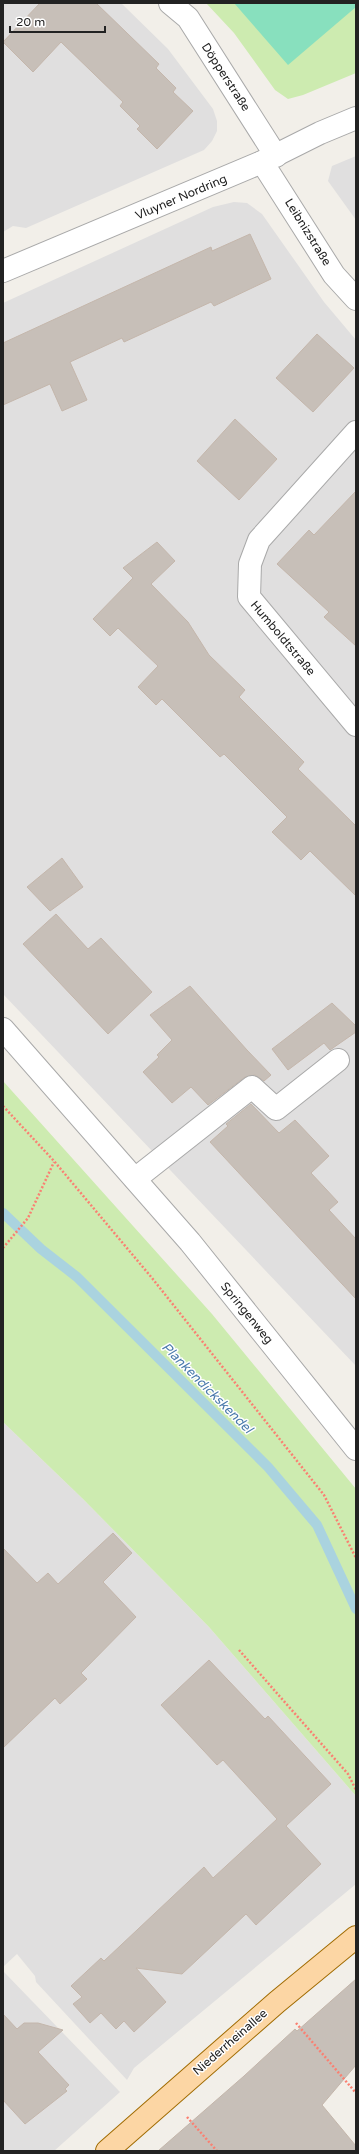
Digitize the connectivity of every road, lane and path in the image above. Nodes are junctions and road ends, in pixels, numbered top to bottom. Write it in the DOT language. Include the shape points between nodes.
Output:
graph roads {
  1 [pos="170,3"];
  2 [pos="356,118"];
  3 [pos="269,159"];
  4 [pos="3,271"];
  5 [pos="356,299"];
  6 [pos="356,432"];
  7 [pos="356,726"];
  8 [pos="3,1029"];
  9 [pos="338,1060"];
  10 [pos="3,1106"];
  11 [pos="54,1161"];
  12 [pos="135,1179"];
  13 [pos="3,1248"];
  14 [pos="356,1449"];
  15 [pos="356,1558"];
  16 [pos="239,1650"];
  17 [pos="356,1790"];
  18 [pos="356,1936"];
  19 [pos="277,2002"];
  20 [pos="356,2093"];
  21 [pos="168,2096"];
  22 [pos="107,2151"];
  23 [pos="217,2151"];
  1 -- 3 [label="street, Döpperstraße" via="188,18"];
  2 -- 3 [label="street, Vluyner Nordring"];
  3 -- 4 [label="street, Vluyner Nordring"];
  3 -- 5 [label="street, Leibnizstraße" via="334,275"];
  6 -- 7 [label="street, Humboldtstraße" via="259,540 250,564 249,596"];
  8 -- 12 [label="street, Springenweg"];
  9 -- 12 [label="street" via="276,1109 252,1087"];
  10 -- 11 [label="path"];
  11 -- 13 [label="path" via="28,1218"];
  11 -- 15 [label="path" via="152,1278 324,1495"];
  12 -- 14 [label="street, Springenweg" via="190,1242"];
  16 -- 17 [label="path" via="348,1774"];
  18 -- 19 [label="main road, Niederrheinallee"];
  19 -- 20 [label="path"];
  19 -- 21 [label="main road, Niederrheinallee"];
  21 -- 22 [label="main road, Niederrheinallee"];
  21 -- 23 [label="path"];
}
